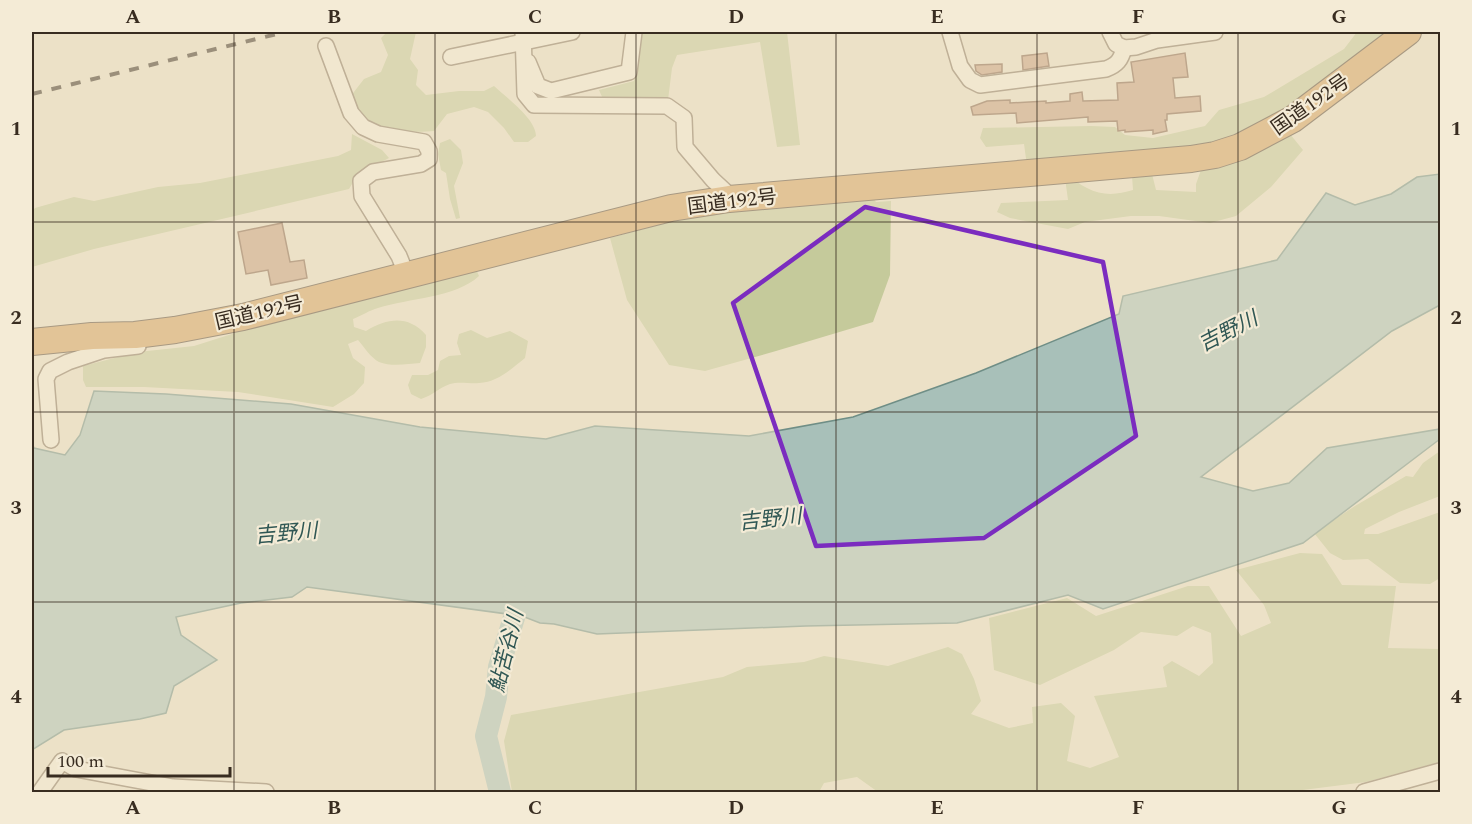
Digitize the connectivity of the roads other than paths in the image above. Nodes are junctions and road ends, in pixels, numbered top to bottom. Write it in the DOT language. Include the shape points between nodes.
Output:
graph roads {
  1 [pos="572,32"];
  2 [pos="634,32"];
  3 [pos="950,32"];
  4 [pos="1110,32"];
  5 [pos="1215,32"];
  6 [pos="1408,32"];
  7 [pos="523,37"];
  8 [pos="326,46"];
  9 [pos="1124,48"];
  10 [pos="451,57"];
  11 [pos="524,57"];
  12 [pos="729,199"];
  13 [pos="407,276"];
  14 [pos="243,317"];
  15 [pos="32,342"];
  16 [pos="51,440"];
  17 [pos="1440,771"];
  18 [pos="40,792"];
  19 [pos="266,792"];
  20 [pos="1364,792"];
  1 -- 7 [label="street"];
  2 -- 11 [label="street" via="628,72 551,91 538,86"];
  3 -- 9 [label="street" via="960,66 970,80 980,85 1106,69 1122,58"];
  4 -- 9 [label="street" via="1116,44"];
  5 -- 9 [label="street"];
  6 -- 12 [label="highway, 国道192号" via="1293,119 1240,147 1215,155"];
  7 -- 10 [label="street"];
  7 -- 11 [label="street"];
  8 -- 13 [label="street" via="351,113 363,127 378,134 424,142 429,151 429,159 421,164 373,172 361,181 362,196"];
  11 -- 12 [label="street" via="525,94 534,105 668,106 684,118 685,147"];
  12 -- 13 [label="highway, 国道192号" via="671,208"];
  13 -- 14 [label="highway, 国道192号"];
  14 -- 15 [label="highway, 国道192号" via="135,335"];
  14 -- 16 [label="street" via="212,334 104,350 50,371 46,379"];
  17 -- 20 [label="street"];
  18 -- 19 [label="street" via="62,761 76,769 173,787"];
}
